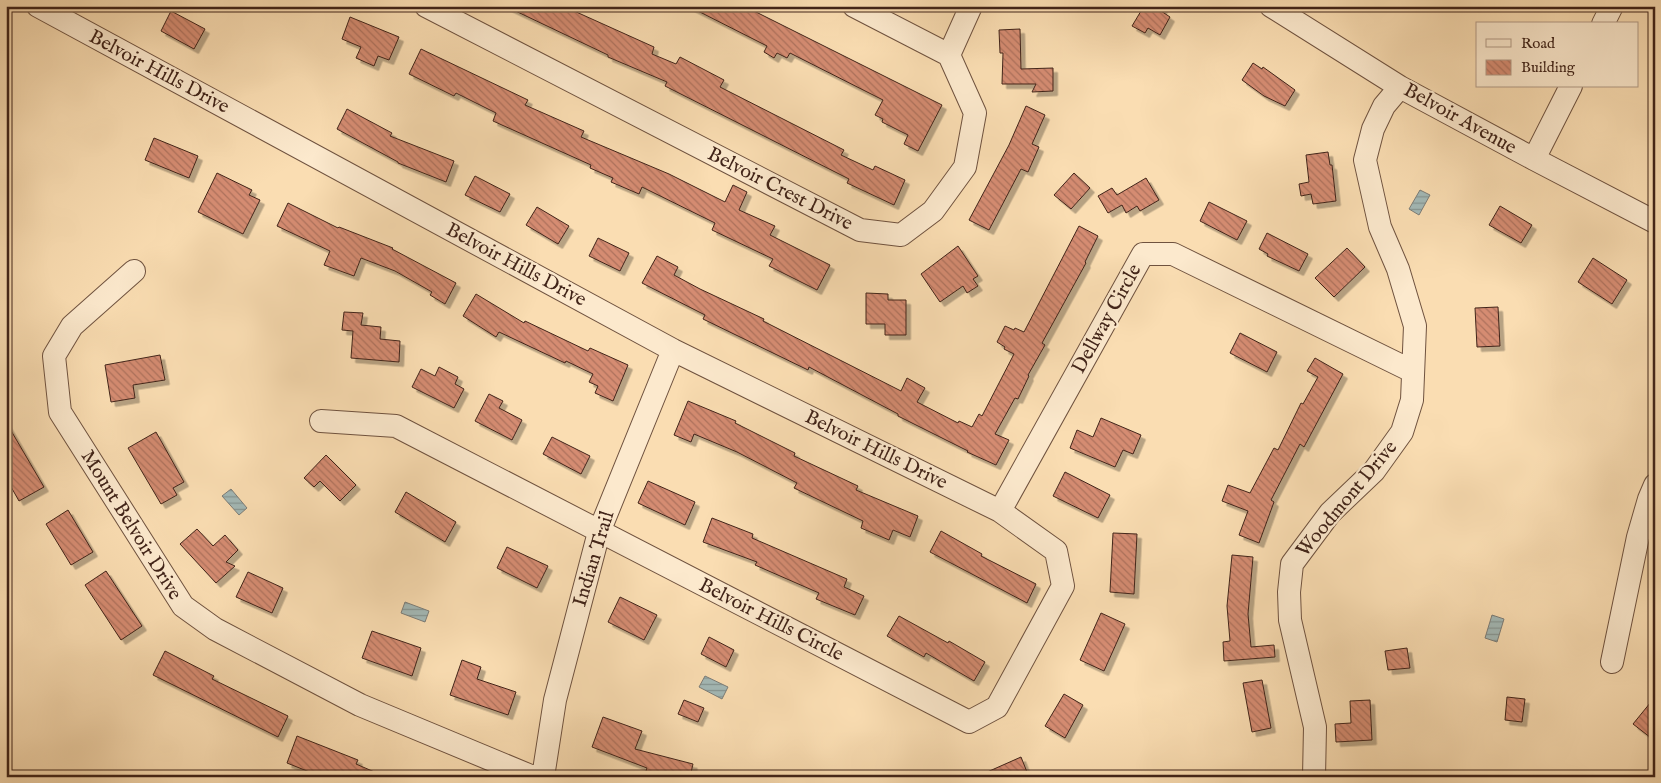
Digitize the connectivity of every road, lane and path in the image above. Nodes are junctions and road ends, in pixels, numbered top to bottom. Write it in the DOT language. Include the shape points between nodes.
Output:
graph roads {
  1 [pos="38,6"];
  2 [pos="426,6"];
  3 [pos="854,6"];
  4 [pos="972,6"];
  5 [pos="1271,6"];
  6 [pos="1612,6"];
  7 [pos="1604,22"];
  8 [pos="949,55"];
  9 [pos="1400,87"];
  10 [pos="1570,88"];
  11 [pos="1534,159"];
  12 [pos="1655,222"];
  13 [pos="134,271"];
  14 [pos="673,350"];
  15 [pos="1412,371"];
  16 [pos="321,421"];
  17 [pos="1655,485"];
  18 [pos="1000,511"];
  19 [pos="599,532"];
  20 [pos="1612,662"];
  21 [pos="533,777"];
  22 [pos="543,777"];
  23 [pos="1314,777"];
  1 -- 14 [label="street, Belvoir Hills Drive"];
  2 -- 8 [label="street, Belvoir Crest Drive" via="860,230 901,235 933,211 965,167 975,113"];
  3 -- 8 [label="street"];
  4 -- 8 [label="street"];
  5 -- 9 [label="street, Belvoir Avenue"];
  6 -- 7 [label="street"];
  9 -- 11 [label="street, Belvoir Avenue"];
  9 -- 15 [label="street, Woodmont Drive" via="1384,106 1373,129 1365,160 1380,226 1398,269 1415,326"];
  10 -- 11 [label="street"];
  11 -- 12 [label="street, Belvoir Avenue"];
  13 -- 21 [label="street, Mount Belvoir Drive" via="72,326 54,356 60,412 183,606 215,629 360,705"];
  14 -- 18 [label="street, Belvoir Hills Drive"];
  14 -- 19 [label="street, Indian Trail"];
  15 -- 18 [label="street, Dellway Circle" via="1173,254 1143,254"];
  15 -- 23 [label="street, Woodmont Drive" via="1412,400 1402,432 1374,471 1330,513 1292,564 1290,620 1315,727"];
  16 -- 19 [label="street, Belvoir Hills Circle" via="396,426"];
  17 -- 20 [label="street" via="1638,537"];
  18 -- 19 [label="street, Belvoir Hills Circle" via="1056,551 1063,586 997,707 970,722"];
  19 -- 22 [label="street, Indian Trail" via="555,700"];
}
